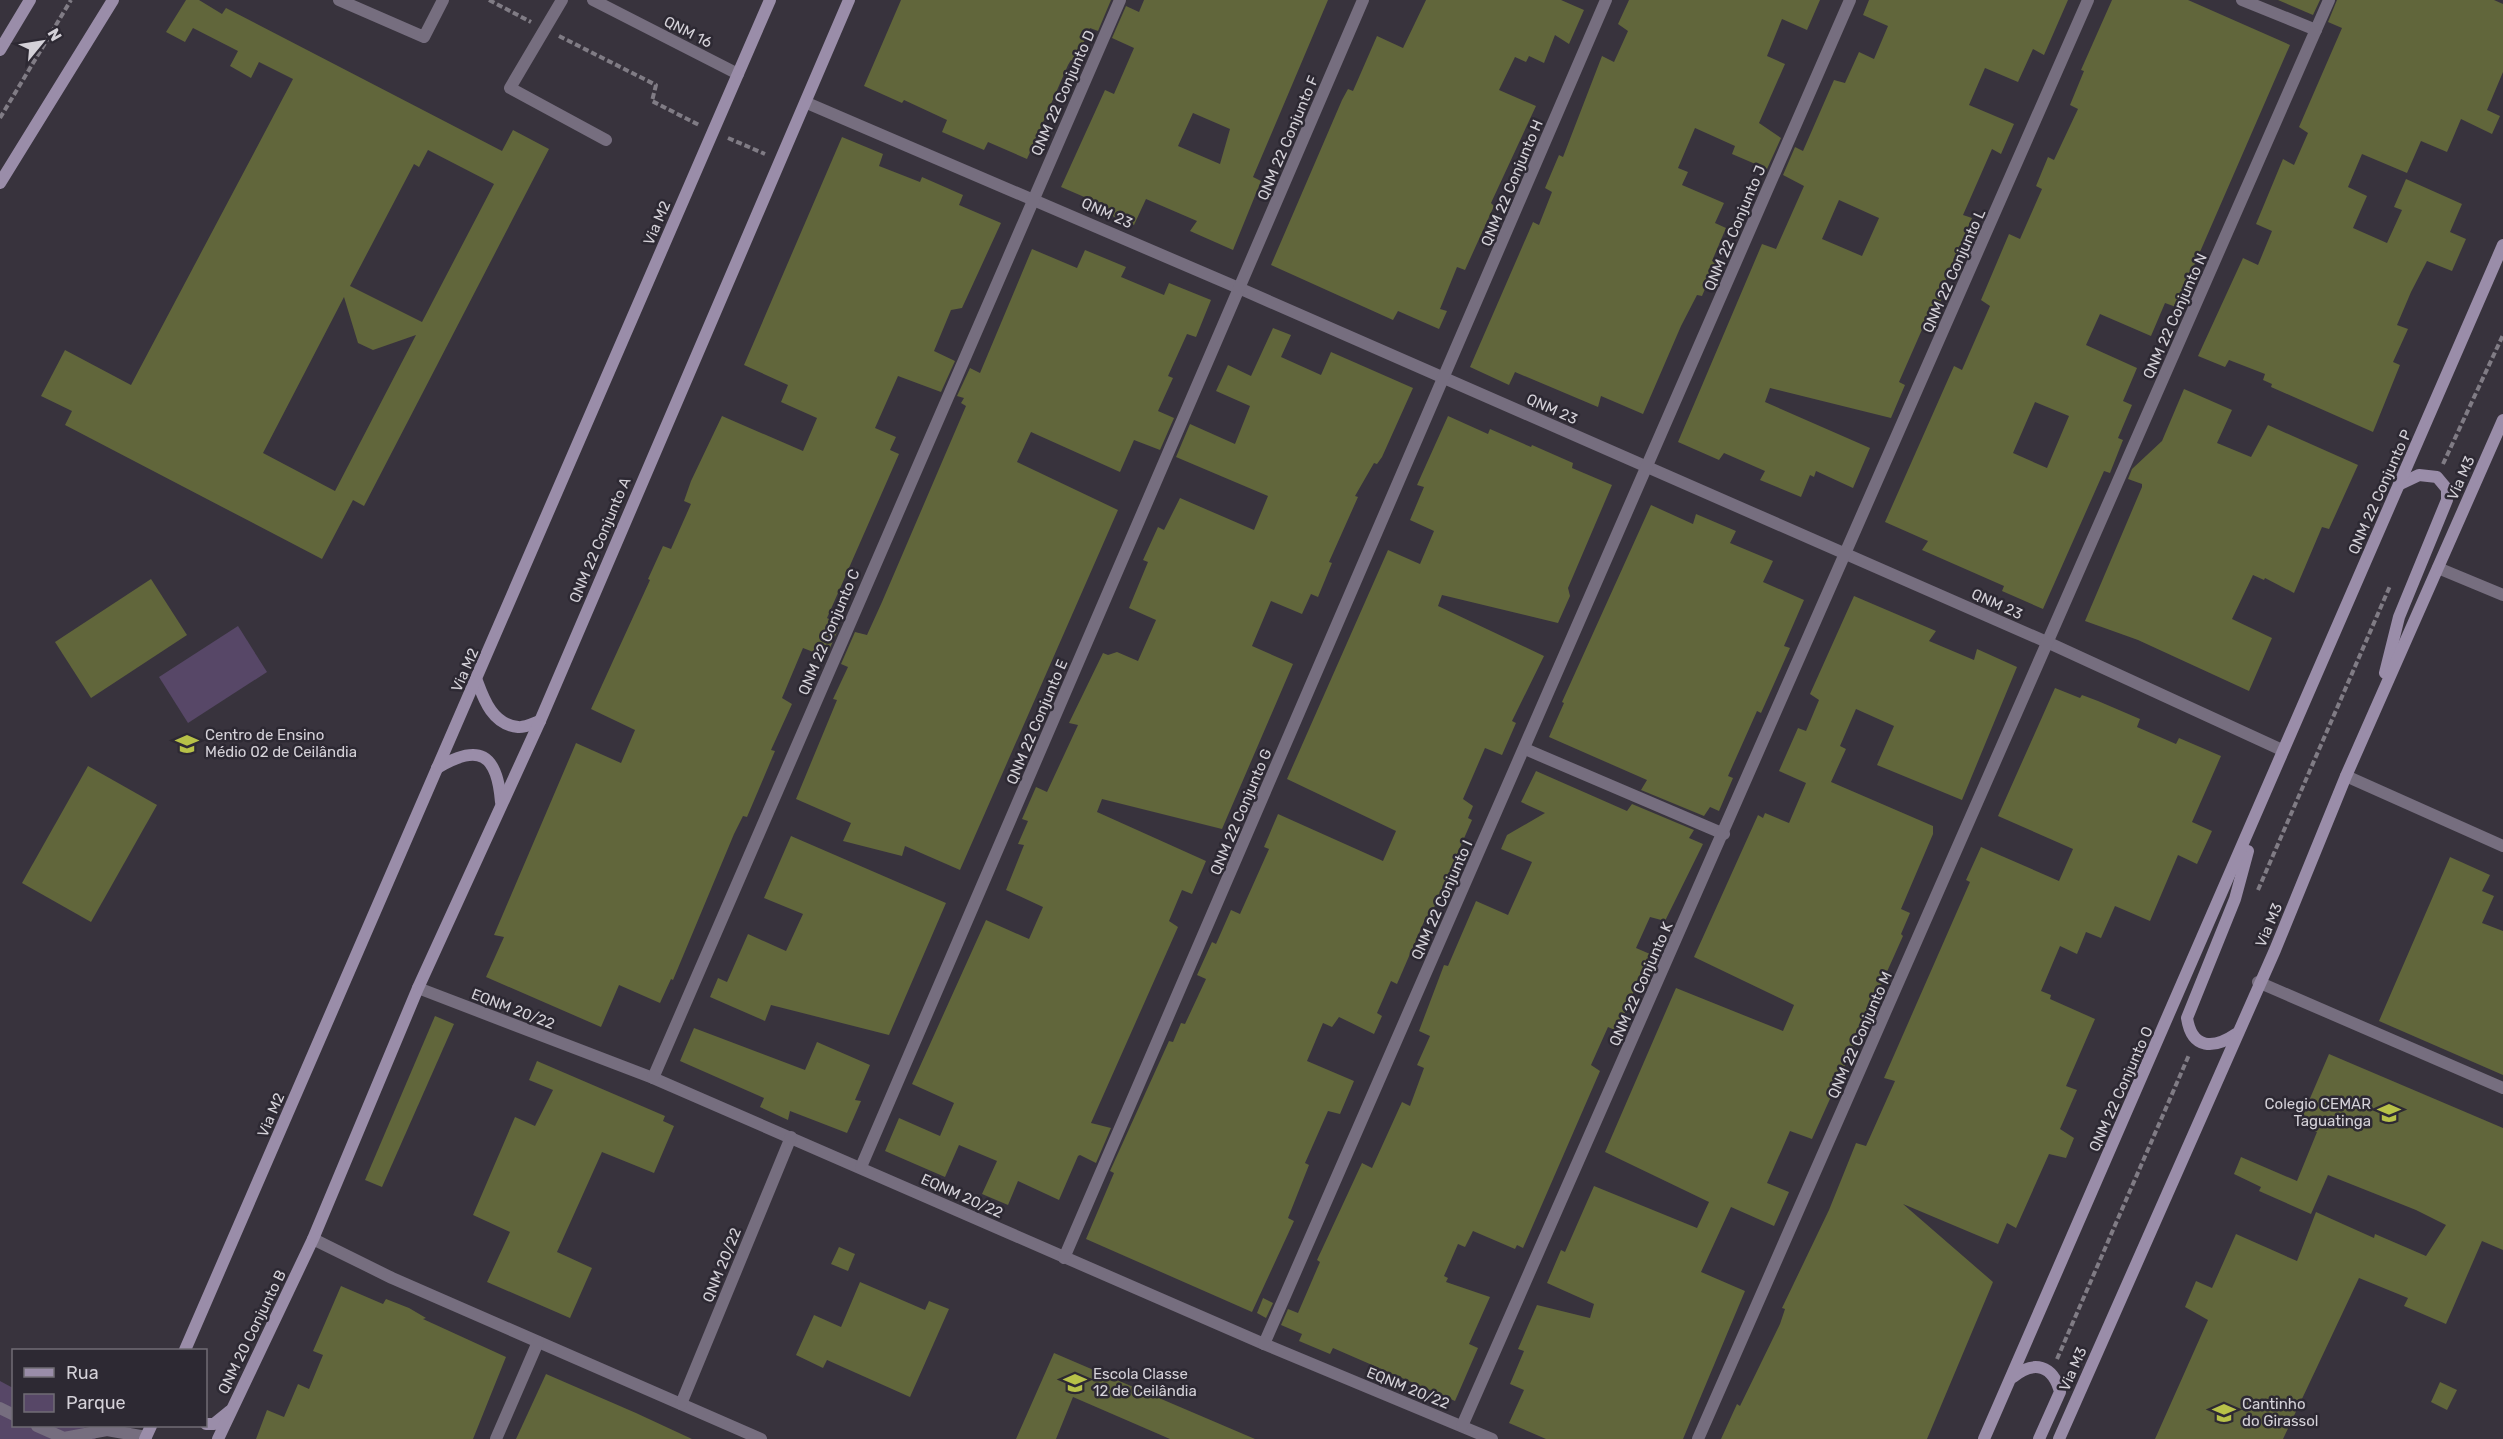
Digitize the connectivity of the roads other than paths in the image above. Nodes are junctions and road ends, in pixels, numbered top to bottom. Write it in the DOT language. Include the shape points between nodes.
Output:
graph roads {
  1 [pos="30,0"];
  2 [pos="113,0"];
  3 [pos="339,0"];
  4 [pos="443,0"];
  5 [pos="562,0"];
  6 [pos="593,0"];
  7 [pos="770,0"];
  8 [pos="849,0"];
  9 [pos="1120,0"];
  10 [pos="1363,0"];
  11 [pos="1606,0"];
  12 [pos="1850,0"];
  13 [pos="2088,0"];
  14 [pos="2242,0"];
  15 [pos="2329,0"];
  16 [pos="2316,30"];
  17 [pos="0,50"];
  18 [pos="738,74"];
  19 [pos="807,103"];
  20 [pos="606,140"];
  21 [pos="0,183"];
  22 [pos="1034,198"];
  23 [pos="2503,245"];
  24 [pos="1241,289"];
  25 [pos="1444,378"];
  26 [pos="2503,420"];
  27 [pos="1648,468"];
  28 [pos="2400,484"];
  29 [pos="1847,555"];
  30 [pos="2438,568"];
  31 [pos="2503,595"];
  32 [pos="2049,643"];
  33 [pos="477,681"];
  34 [pos="2377,706"];
  35 [pos="540,721"];
  36 [pos="1525,749"];
  37 [pos="2282,750"];
  38 [pos="437,768"];
  39 [pos="2346,776"];
  40 [pos="501,803"];
  41 [pos="2261,807"];
  42 [pos="1724,834"];
  43 [pos="2503,846"];
  44 [pos="2258,982"];
  45 [pos="418,988"];
  46 [pos="2236,1034"];
  47 [pos="653,1078"];
  48 [pos="2503,1088"];
  49 [pos="791,1137"];
  50 [pos="861,1167"];
  51 [pos="314,1239"];
  52 [pos="1064,1258"];
  53 [pos="538,1342"];
  54 [pos="1264,1344"];
  55 [pos="185,1349"];
  56 [pos="2011,1378"];
  57 [pos="681,1404"];
  58 [pos="231,1410"];
  59 [pos="207,1424"];
  60 [pos="1462,1426"];
  61 [pos="41,1427"];
  62 [pos="148,1434"];
  63 [pos="739,1435"];
  64 [pos="218,1439"];
  65 [pos="496,1439"];
  66 [pos="761,1439"];
  67 [pos="1492,1439"];
  68 [pos="1698,1439"];
  69 [pos="1984,1439"];
  70 [pos="2039,1439"];
  71 [pos="2059,1439"];
  1 -- 17 [label="main road"];
  2 -- 21 [label="main road"];
  3 -- 4 [label="street" via="424,37"];
  5 -- 20 [label="street" via="510,88"];
  6 -- 18 [label="street, QNM 16"];
  7 -- 18 [label="main road, Via M2"];
  8 -- 19 [label="main road, QNM 22 Conjunto A"];
  9 -- 22 [label="street, QNM 22 Conjunto D"];
  10 -- 24 [label="street, QNM 22 Conjunto F"];
  11 -- 25 [label="street, QNM 22 Conjunto H"];
  12 -- 27 [label="street, QNM 22 Conjunto J"];
  13 -- 29 [label="street, QNM 22 Conjunto L"];
  14 -- 16 [label="street"];
  15 -- 16 [label="street, QNM 22 Conjunto N"];
  16 -- 32 [label="street, QNM 22 Conjunto N"];
  18 -- 33 [label="main road, Via M2"];
  19 -- 22 [label="street, QNM 23"];
  19 -- 35 [label="main road, QNM 22 Conjunto A"];
  22 -- 24 [label="street, QNM 23"];
  22 -- 47 [label="street, QNM 22 Conjunto C"];
  23 -- 28 [label="main road, QNM 22 Conjunto P"];
  24 -- 25 [label="street, QNM 23"];
  24 -- 50 [label="street, QNM 22 Conjunto E"];
  25 -- 27 [label="street, QNM 23"];
  25 -- 52 [label="street, QNM 22 Conjunto G"];
  26 -- 30 [label="main road, Via M3"];
  27 -- 29 [label="street, QNM 23"];
  27 -- 36 [label="street, QNM 22 Conjunto I"];
  28 -- 34 [label="main road" via="2420,475 2437,477 2447,489 2447,500 2399,617"];
  28 -- 37 [label="main road, QNM 22 Conjunto P"];
  29 -- 32 [label="street, QNM 23"];
  29 -- 42 [label="street, QNM 22 Conjunto K"];
  30 -- 31 [label="street"];
  30 -- 34 [label="main road, Via M3"];
  32 -- 37 [label="street, QNM 23"];
  32 -- 68 [label="street, QNM 22 Conjunto M"];
  33 -- 35 [label="main road" via="486,706 501,722 519,728"];
  33 -- 38 [label="main road, Via M2"];
  34 -- 39 [label="main road, Via M3"];
  35 -- 40 [label="main road, QNM 22 Conjunto A"];
  36 -- 42 [label="street"];
  36 -- 54 [label="street, QNM 22 Conjunto I"];
  37 -- 41 [label="main road, QNM 22 Conjunto O"];
  38 -- 40 [label="main road" via="459,755 475,754 488,760 499,777"];
  38 -- 55 [label="main road, Via M2"];
  39 -- 43 [label="street"];
  39 -- 44 [label="main road, Via M3" via="2275,950"];
  40 -- 45 [label="main road, QNM 22 Conjunto A"];
  41 -- 46 [label="main road" via="2235,898 2187,1018 2196,1038 2216,1045"];
  41 -- 56 [label="main road, QNM 22 Conjunto O"];
  42 -- 60 [label="street, QNM 22 Conjunto K"];
  44 -- 46 [label="main road, Via M3"];
  44 -- 48 [label="street"];
  45 -- 47 [label="street, EQNM 20/22"];
  45 -- 51 [label="main road"];
  46 -- 71 [label="main road, Via M3"];
  47 -- 49 [label="street, EQNM 20/22"];
  49 -- 50 [label="street, EQNM 20/22"];
  49 -- 57 [label="street, QNM 20/22"];
  50 -- 52 [label="street, EQNM 20/22"];
  51 -- 53 [label="street"];
  51 -- 58 [label="main road, QNM 20 Conjunto B"];
  52 -- 54 [label="street, EQNM 20/22"];
  53 -- 57 [label="street"];
  53 -- 65 [label="street"];
  54 -- 60 [label="street, EQNM 20/22"];
  56 -- 69 [label="main road, QNM 22 Conjunto O"];
  56 -- 70 [label="main road" via="2034,1366 2051,1372 2060,1392"];
  57 -- 63 [label="street"];
  58 -- 59 [label="main road" via="214,1424"];
  58 -- 64 [label="main road, QNM 20 Conjunto B"];
  60 -- 67 [label="street, EQNM 20/22"];
  61 -- 62 [label="street" via="64,1438 107,1430"];
  63 -- 66 [label="street"];
}
